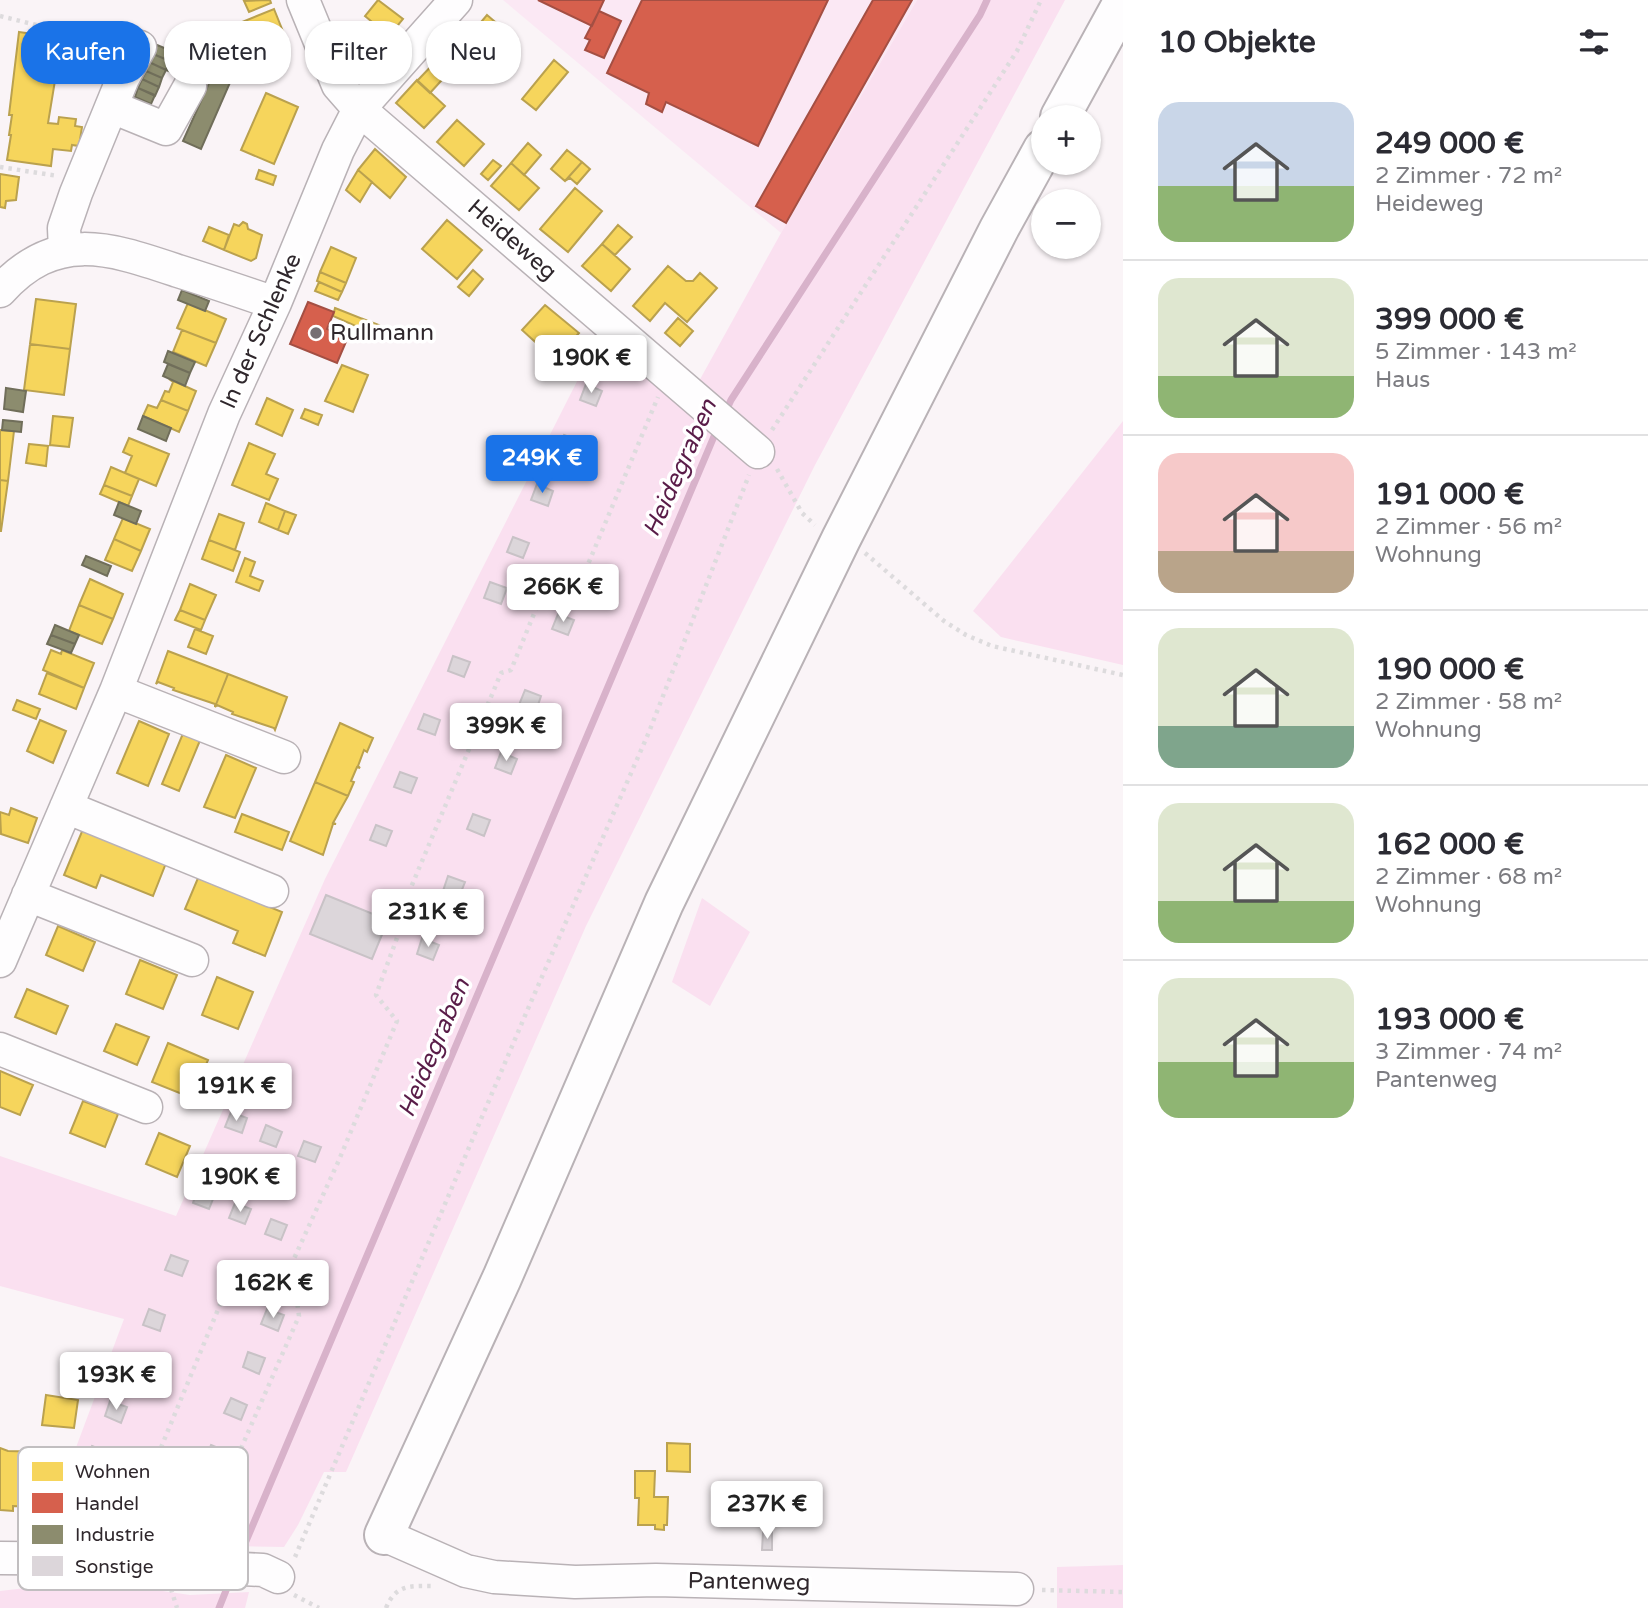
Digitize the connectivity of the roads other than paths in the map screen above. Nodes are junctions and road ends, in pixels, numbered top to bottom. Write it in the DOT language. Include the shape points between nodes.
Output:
graph roads {
  1 [pos="303,0"];
  2 [pos="456,0"];
  3 [pos="1123,2"];
  4 [pos="122,84"];
  5 [pos="190,86"];
  6 [pos="117,93"];
  7 [pos="1067,105"];
  8 [pos="359,109"];
  9 [pos="1031,171"];
  10 [pos="65,251"];
  11 [pos="4,276"];
  12 [pos="275,303"];
  13 [pos="758,452"];
  14 [pos="116,691"];
  15 [pos="284,757"];
  16 [pos="66,807"];
  17 [pos="272,891"];
  18 [pos="28,895"];
  19 [pos="3,945"];
  20 [pos="192,960"];
  21 [pos="0,1049"];
  22 [pos="146,1107"];
  23 [pos="384,1535"];
  24 [pos="0,1558"];
  25 [pos="18,1558"];
  26 [pos="248,1571"];
  27 [pos="266,1573"];
  28 [pos="1017,1589"];
  1 -- 8 [label="street, Heideweg" via="338,85"];
  2 -- 8 [label="street, In der Schlenke"];
  3 -- 7 [label="main road"];
  4 -- 6 [label="street"];
  5 -- 6 [label="street" via="166,129"];
  6 -- 10 [label="street" via="64,228"];
  8 -- 12 [label="street, In der Schlenke"];
  8 -- 13 [label="street, Heideweg"];
  9 -- 23 [label="main road" via="841,539 664,903 502,1278"];
  10 -- 11 [label="street"];
  10 -- 12 [label="street" via="107,249"];
  12 -- 14 [label="street, In der Schlenke" via="224,414"];
  14 -- 15 [label="street"];
  14 -- 16 [label="street, In der Schlenke"];
  16 -- 17 [label="street"];
  16 -- 18 [label="street, In der Schlenke"];
  18 -- 19 [label="street, In der Schlenke"];
  18 -- 20 [label="street"];
  21 -- 22 [label="street"];
  23 -- 28 [label="street, Pantenweg" via="466,1572 494,1577"];
  24 -- 25 [label="street"];
  26 -- 27 [label="street"];
}
